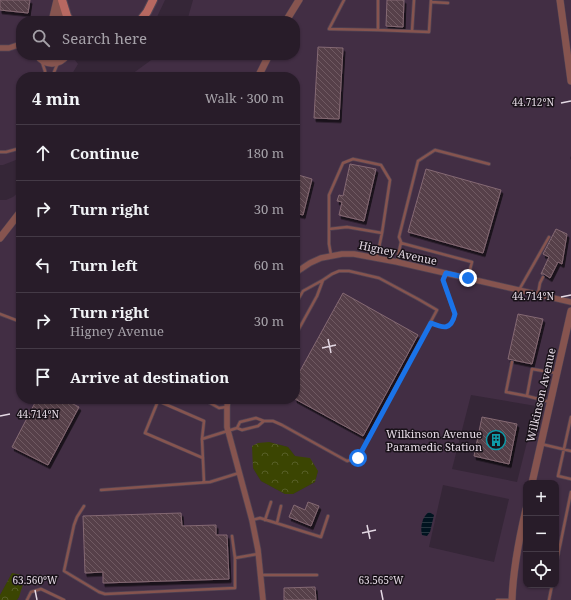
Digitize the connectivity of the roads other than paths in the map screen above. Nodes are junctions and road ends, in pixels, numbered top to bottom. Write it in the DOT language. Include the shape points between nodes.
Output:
graph roads {
  1 [pos="59,0"];
  2 [pos="154,0"];
  3 [pos="293,0"];
  4 [pos="298,0"];
  5 [pos="344,0"];
  6 [pos="378,0"];
  7 [pos="414,0"];
  8 [pos="560,0"];
  9 [pos="431,1"];
  10 [pos="448,3"];
  11 [pos="291,12"];
  12 [pos="54,16"];
  13 [pos="60,16"];
  14 [pos="67,16"];
  15 [pos="144,16"];
  16 [pos="289,16"];
  17 [pos="378,30"];
  18 [pos="412,32"];
  19 [pos="16,46"];
  20 [pos="0,48"];
  21 [pos="41,60"];
  22 [pos="43,60"];
  23 [pos="63,60"];
  24 [pos="266,60"];
  25 [pos="58,63"];
  26 [pos="45,72"];
  27 [pos="54,72"];
  28 [pos="260,72"];
  29 [pos="571,81"];
  30 [pos="16,150"];
  31 [pos="0,152"];
  32 [pos="489,164"];
  33 [pos="16,217"];
  34 [pos="329,229"];
  35 [pos="382,233"];
  36 [pos="549,237"];
  37 [pos="0,238"];
  38 [pos="401,243"];
  39 [pos="331,256"];
  40 [pos="376,258"];
  41 [pos="397,262"];
  42 [pos="300,270"];
  43 [pos="446,273"];
  44 [pos="543,277"];
  45 [pos="468,278"];
  46 [pos="323,280"];
  47 [pos="519,290"];
  48 [pos="538,295"];
  49 [pos="300,296"];
  50 [pos="571,302"];
  51 [pos="571,311"];
  52 [pos="0,314"];
  53 [pos="16,320"];
  54 [pos="431,323"];
  55 [pos="300,327"];
  56 [pos="512,362"];
  57 [pos="557,373"];
  58 [pos="527,396"];
  59 [pos="550,402"];
  60 [pos="157,404"];
  61 [pos="165,404"];
  62 [pos="212,404"];
  63 [pos="227,404"];
  64 [pos="227,407"];
  65 [pos="571,417"];
  66 [pos="264,421"];
  67 [pos="237,428"];
  68 [pos="228,431"];
  69 [pos="202,439"];
  70 [pos="541,444"];
  71 [pos="564,449"];
  72 [pos="571,451"];
  73 [pos="203,458"];
  74 [pos="239,472"];
  75 [pos="571,479"];
  76 [pos="533,480"];
  77 [pos="204,482"];
  78 [pos="101,490"];
  79 [pos="571,492"];
  80 [pos="271,502"];
  81 [pos="84,506"];
  82 [pos="281,506"];
  83 [pos="328,516"];
  84 [pos="525,516"];
  85 [pos="252,520"];
  86 [pos="265,520"];
  87 [pos="277,523"];
  88 [pos="232,536"];
  89 [pos="559,552"];
  90 [pos="258,554"];
  91 [pos="235,558"];
  92 [pos="317,575"];
  93 [pos="261,576"];
  94 [pos="551,588"];
  95 [pos="27,600"];
  96 [pos="64,600"];
  97 [pos="263,600"];
  98 [pos="497,600"];
  99 [pos="510,600"];
  100 [pos="549,600"];
  1 -- 12 [label="street"];
  1 -- 13 [label="street"];
  1 -- 14 [label="main road"];
  2 -- 15 [label="main road"];
  3 -- 11 [label="street"];
  4 -- 11 [label="street"];
  5 -- 17 [label="lane" via="329,29"];
  6 -- 17 [label="lane"];
  7 -- 18 [label="lane"];
  8 -- 29 [label="street"];
  9 -- 10 [label="lane"];
  9 -- 18 [label="lane" via="429,32"];
  11 -- 16 [label="street"];
  17 -- 18 [label="lane"];
  19 -- 20 [label="street"];
  21 -- 26 [label="lane"];
  22 -- 25 [label="street" via="52,64"];
  23 -- 25 [label="street"];
  24 -- 28 [label="street"];
  25 -- 27 [label="lane"];
  30 -- 31 [label="lane"];
  32 -- 38 [label="lane" via="435,150 418,161 399,237"];
  33 -- 37 [label="street"];
  34 -- 35 [label="lane" via="347,227"];
  34 -- 35 [label="lane" via="329,194 343,163 352,159 381,165 390,180"];
  34 -- 39 [label="lane"];
  35 -- 40 [label="lane"];
  36 -- 47 [label="lane"];
  38 -- 41 [label="lane"];
  38 -- 45 [label="lane" via="472,262"];
  39 -- 40 [label="street, Higney Avenue" via="354,254"];
  39 -- 42 [label="street, Higney Avenue" via="321,258"];
  40 -- 41 [label="street, Higney Avenue"];
  41 -- 43 [label="street, Higney Avenue"];
  43 -- 45 [label="street, Higney Avenue"];
  43 -- 54 [label="lane" via="443,280 455,314 454,320 442,328"];
  44 -- 48 [label="lane"];
  45 -- 47 [label="street, Higney Avenue"];
  46 -- 49 [label="lane" via="303,291"];
  46 -- 54 [label="lane" via="339,271 379,278 437,310"];
  46 -- 55 [label="lane"];
  47 -- 48 [label="street, Higney Avenue"];
  48 -- 50 [label="street, Higney Avenue"];
  51 -- 57 [label="street, Wilkinson Avenue"];
  52 -- 53 [label="lane"];
  54 -- 66 [label="lane" via="358,458 347,461 282,425"];
  56 -- 58 [label="lane" via="506,392"];
  57 -- 58 [label="lane" via="532,369"];
  57 -- 59 [label="street, Wilkinson Avenue"];
  58 -- 59 [label="lane"];
  59 -- 70 [label="street, Wilkinson Avenue"];
  60 -- 73 [label="lane" via="145,433"];
  61 -- 69 [label="lane" via="204,421"];
  62 -- 64 [label="lane" via="219,408"];
  63 -- 64 [label="street"];
  64 -- 68 [label="street"];
  65 -- 71 [label="lane"];
  66 -- 67 [label="lane" via="258,426 242,430"];
  66 -- 67 [label="lane" via="256,418 247,420 240,422"];
  67 -- 68 [label="lane"];
  68 -- 69 [label="lane"];
  68 -- 74 [label="street"];
  69 -- 73 [label="lane"];
  70 -- 71 [label="lane"];
  70 -- 76 [label="street, Wilkinson Avenue"];
  71 -- 72 [label="lane"];
  71 -- 75 [label="lane" via="558,476"];
  73 -- 77 [label="lane"];
  74 -- 77 [label="lane"];
  74 -- 85 [label="street"];
  77 -- 78 [label="lane"];
  79 -- 89 [label="lane"];
  80 -- 86 [label="lane"];
  81 -- 91 [label="lane" via="74,525 64,571 99,592 105,594 235,588"];
  82 -- 87 [label="lane"];
  83 -- 87 [label="lane" via="321,537"];
  84 -- 99 [label="street"];
  85 -- 86 [label="lane"];
  85 -- 90 [label="street"];
  86 -- 87 [label="lane"];
  88 -- 91 [label="lane"];
  90 -- 91 [label="lane"];
  90 -- 93 [label="street"];
  92 -- 93 [label="lane"];
  93 -- 97 [label="street"];
  94 -- 100 [label="lane"];
  95 -- 96 [label="lane" via="31,592 41,589"];
  98 -- 99 [label="lane"];
}
